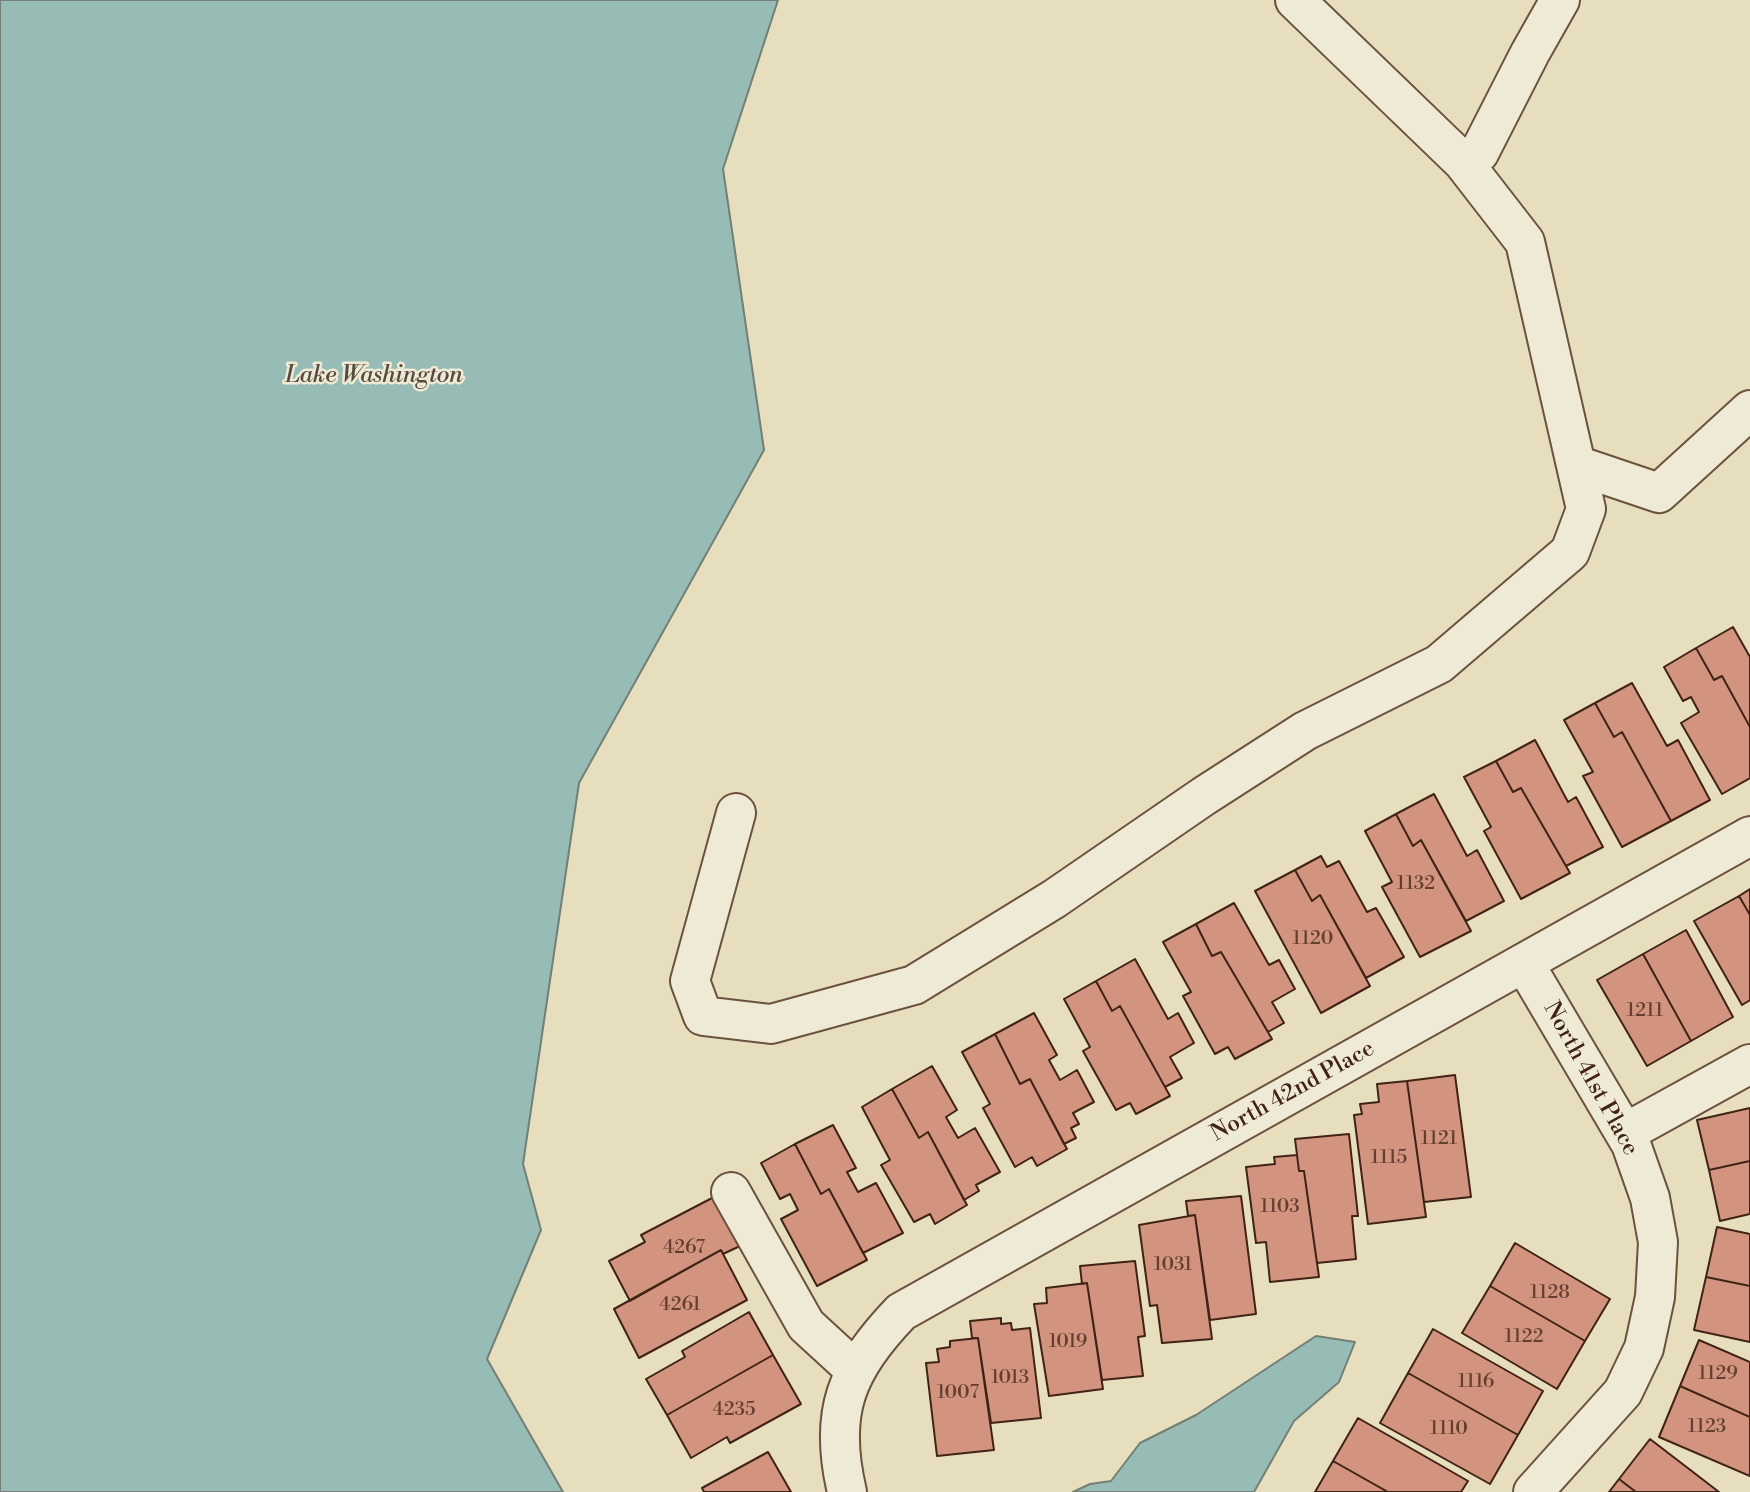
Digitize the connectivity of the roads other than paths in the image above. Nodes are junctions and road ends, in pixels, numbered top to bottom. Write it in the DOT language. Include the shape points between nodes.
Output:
graph roads {
  1 [pos="1296,0"];
  2 [pos="1560,0"];
  3 [pos="1463,162"];
  4 [pos="1750,410"];
  5 [pos="1576,465"];
  6 [pos="736,813"];
  7 [pos="1750,836"];
  8 [pos="1524,963"];
  9 [pos="1750,1064"];
  10 [pos="1625,1133"];
  11 [pos="731,1192"];
  12 [pos="855,1370"];
  13 [pos="848,1492"];
  14 [pos="1533,1492"];
  1 -- 3 [label="street"];
  2 -- 3 [label="street" via="1479,153"];
  3 -- 5 [label="street" via="1525,243"];
  4 -- 5 [label="street" via="1659,493"];
  5 -- 6 [label="street" via="1586,509 1570,552 1439,664 1305,731 1054,899 914,985 771,1024 703,1016 690,981"];
  7 -- 8 [label="street, North 42nd Place"];
  8 -- 10 [label="street, North 41st Place"];
  8 -- 12 [label="street, North 42nd Place" via="901,1312"];
  9 -- 10 [label="street"];
  10 -- 14 [label="street, North 41st Place" via="1650,1198 1658,1242 1655,1297 1644,1348 1623,1392"];
  11 -- 12 [label="street" via="806,1325"];
  12 -- 13 [label="street, North 42nd Place" via="839,1435"];
}
